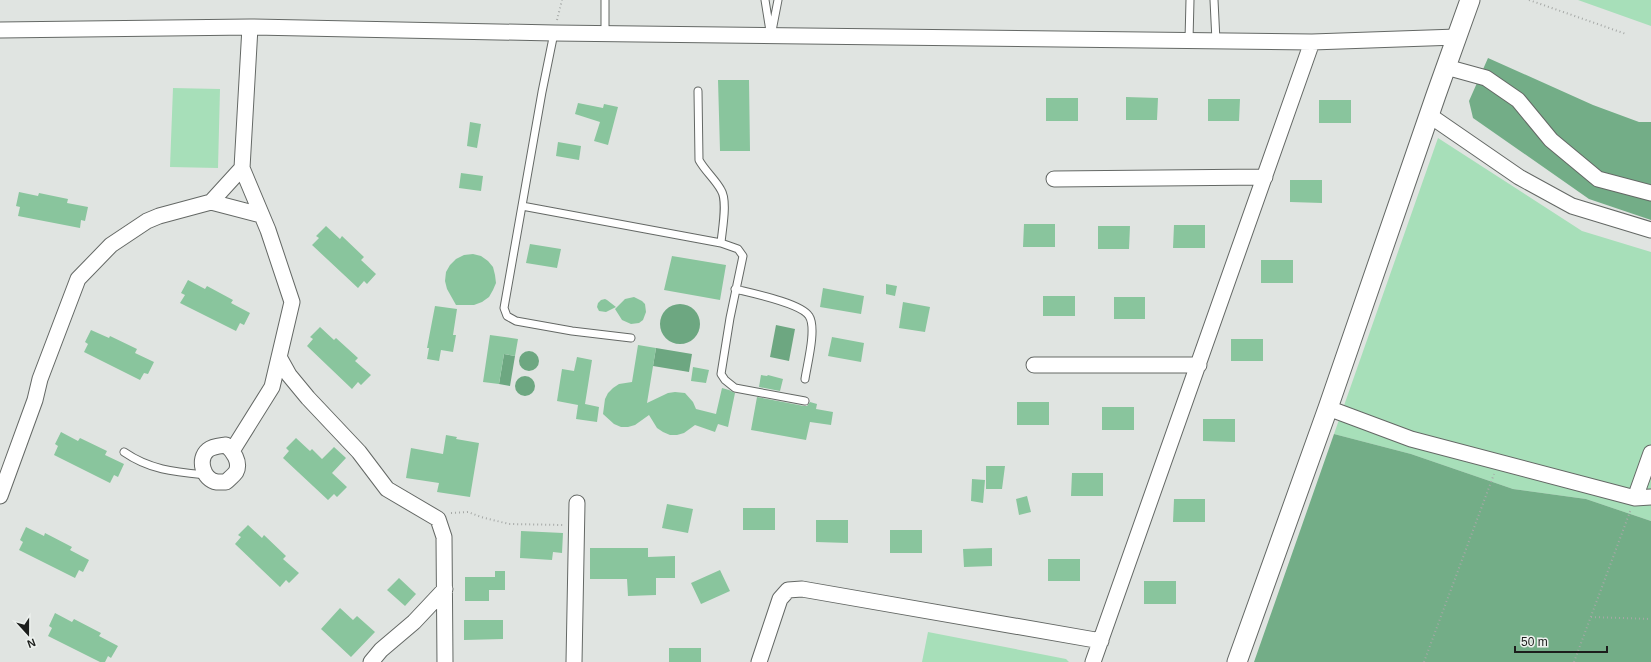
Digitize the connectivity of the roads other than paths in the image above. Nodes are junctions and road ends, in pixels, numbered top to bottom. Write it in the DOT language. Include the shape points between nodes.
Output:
graph roads {
  1 [pos="605,0"];
  2 [pos="765,0"];
  3 [pos="778,0"];
  4 [pos="1190,0"];
  5 [pos="1214,0"];
  6 [pos="1470,0"];
  7 [pos="250,27"];
  8 [pos="0,30"];
  9 [pos="554,33"];
  10 [pos="605,34"];
  11 [pos="770,36"];
  12 [pos="1457,37"];
  13 [pos="1189,40"];
  14 [pos="1216,41"];
  15 [pos="1312,42"];
  16 [pos="1446,67"];
  17 [pos="698,91"];
  18 [pos="1429,115"];
  19 [pos="242,168"];
  20 [pos="1265,177"];
  21 [pos="1054,179"];
  22 [pos="1651,193"];
  23 [pos="211,202"];
  24 [pos="522,206"];
  25 [pos="261,215"];
  26 [pos="1651,230"];
  27 [pos="721,243"];
  28 [pos="735,289"];
  29 [pos="631,338"];
  30 [pos="279,357"];
  31 [pos="1034,365"];
  32 [pos="1199,365"];
  33 [pos="805,379"];
  34 [pos="805,401"];
  35 [pos="1328,408"];
  36 [pos="232,451"];
  37 [pos="124,452"];
  38 [pos="1651,453"];
  39 [pos="206,476"];
  40 [pos="0,496"];
  41 [pos="1651,497"];
  42 [pos="1635,498"];
  43 [pos="577,503"];
  44 [pos="445,589"];
  45 [pos="1101,641"];
  46 [pos="371,662"];
  47 [pos="445,662"];
  48 [pos="574,662"];
  49 [pos="759,662"];
  50 [pos="1094,662"];
  51 [pos="1237,662"];
  1 -- 10 [label="lane"];
  2 -- 11 [label="lane"];
  3 -- 11 [label="lane"];
  4 -- 13 [label="lane"];
  5 -- 14 [label="lane"];
  6 -- 12 [label="street"];
  7 -- 8 [label="street"];
  7 -- 9 [label="street"];
  7 -- 19 [label="street"];
  9 -- 10 [label="street"];
  9 -- 24 [label="lane"];
  10 -- 11 [label="street"];
  11 -- 13 [label="street"];
  12 -- 15 [label="street"];
  12 -- 16 [label="street"];
  13 -- 14 [label="street"];
  14 -- 15 [label="street"];
  15 -- 20 [label="street"];
  16 -- 18 [label="street"];
  16 -- 22 [label="street" via="1486,78 1518,100 1551,140 1598,179"];
  17 -- 27 [label="lane" via="699,160 722,192 724,208"];
  18 -- 26 [label="street" via="1519,176 1572,206"];
  18 -- 35 [label="street"];
  19 -- 23 [label="street"];
  19 -- 25 [label="street"];
  20 -- 21 [label="street"];
  20 -- 32 [label="street"];
  23 -- 25 [label="street"];
  23 -- 40 [label="street" via="147,221 111,245 78,278"];
  24 -- 27 [label="lane"];
  24 -- 29 [label="lane" via="504,308 508,316 523,323"];
  25 -- 30 [label="street" via="292,302"];
  27 -- 28 [label="lane" via="738,249 742,256"];
  28 -- 33 [label="lane" via="801,308 810,316 812,330"];
  28 -- 34 [label="lane" via="722,374 725,380 735,388"];
  30 -- 36 [label="street" via="272,387"];
  30 -- 44 [label="street" via="289,375 359,452 387,489 438,519 444,536"];
  31 -- 32 [label="street"];
  32 -- 45 [label="street"];
  35 -- 42 [label="street" via="1411,439"];
  35 -- 51 [label="street"];
  36 -- 39 [label="street" via="226,445 215,446 208,451 202,458"];
  36 -- 39 [label="street" via="237,461 236,471 226,482 216,482"];
  37 -- 39 [label="lane" via="161,470"];
  38 -- 42 [label="street"];
  41 -- 42 [label="street"];
  43 -- 48 [label="street"];
  44 -- 46 [label="street"];
  44 -- 47 [label="street"];
  45 -- 49 [label="street" via="802,589 788,590 780,599"];
  45 -- 50 [label="street"];
}
